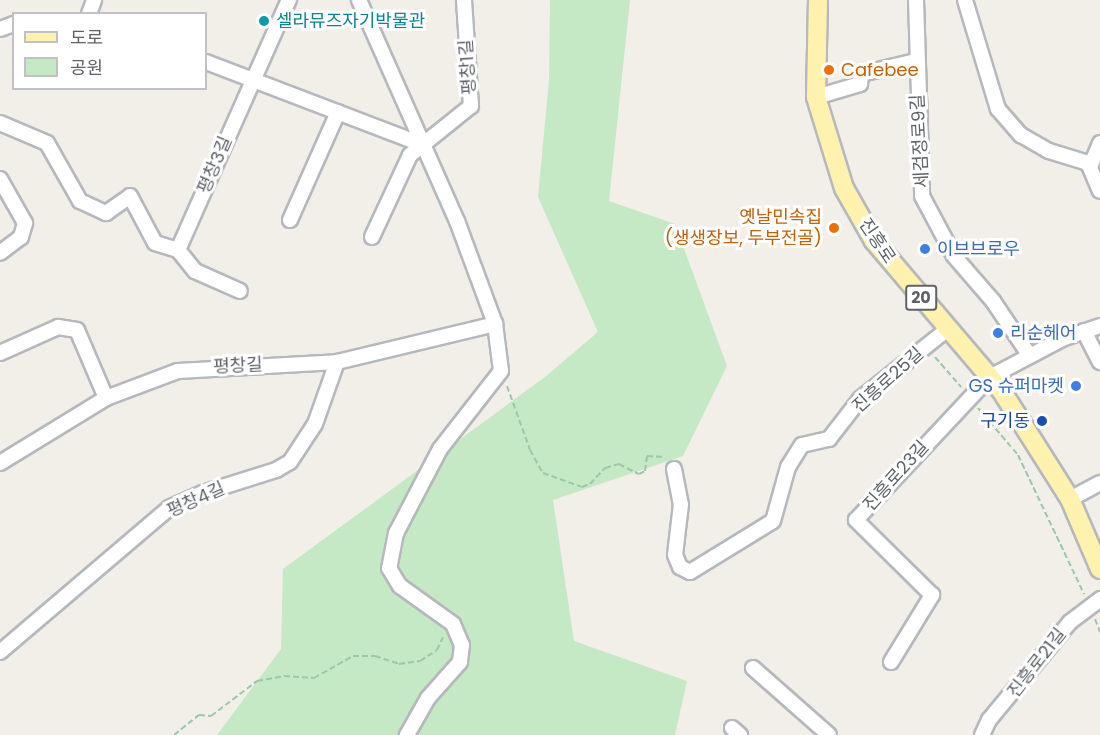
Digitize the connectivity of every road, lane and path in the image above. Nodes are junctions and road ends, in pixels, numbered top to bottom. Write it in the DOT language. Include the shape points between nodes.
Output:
graph roads {
  1 [pos="359,0"];
  2 [pos="464,0"];
  3 [pos="818,0"];
  4 [pos="916,0"];
  5 [pos="965,0"];
  6 [pos="283,1"];
  7 [pos="916,61"];
  8 [pos="207,62"];
  9 [pos="252,80"];
  10 [pos="816,97"];
  11 [pos="338,112"];
  12 [pos="0,123"];
  13 [pos="1100,143"];
  14 [pos="421,144"];
  15 [pos="1090,168"];
  16 [pos="0,179"];
  17 [pos="1100,191"];
  18 [pos="290,220"];
  19 [pos="372,237"];
  20 [pos="178,250"];
  21 [pos="0,253"];
  22 [pos="240,291"];
  23 [pos="495,324"];
  24 [pos="1100,326"];
  25 [pos="949,328"];
  26 [pos="1084,332"];
  27 [pos="926,346"];
  28 [pos="0,353"];
  29 [pos="1030,356"];
  30 [pos="1100,362"];
  31 [pos="337,363"];
  32 [pos="501,371"];
  33 [pos="990,378"];
  34 [pos="106,398"];
  35 [pos="970,398"];
  36 [pos="0,463"];
  37 [pos="674,469"];
  38 [pos="1100,483"];
  39 [pos="1070,499"];
  40 [pos="1100,570"];
  41 [pos="1095,603"];
  42 [pos="438,614"];
  43 [pos="1100,632"];
  44 [pos="0,652"];
  45 [pos="891,662"];
  46 [pos="753,668"];
  47 [pos="174,735"];
  48 [pos="407,735"];
  49 [pos="829,735"];
  50 [pos="982,735"];
  1 -- 14 [label="street"];
  2 -- 14 [label="street, 평창1길" via="471,106"];
  3 -- 10 [label="main road, 진흥로 / 20"];
  4 -- 7 [label="street, 세검정로9길"];
  5 -- 15 [label="street" via="998,109 1021,135 1049,151 1088,163"];
  6 -- 9 [label="street, 평창3길"];
  7 -- 10 [label="street" via="861,74 860,84"];
  7 -- 29 [label="street, 세검정로9길" via="922,196 954,256 993,301"];
  8 -- 9 [label="street"];
  9 -- 11 [label="street"];
  9 -- 20 [label="street, 평창3길"];
  10 -- 25 [label="main road, 진흥로 / 20" via="844,188 874,241"];
  11 -- 14 [label="street"];
  11 -- 18 [label="street"];
  12 -- 20 [label="street" via="47,143 80,201 106,213 130,196 155,243"];
  13 -- 15 [label="street"];
  14 -- 19 [label="street" via="410,155"];
  14 -- 23 [label="street" via="457,221"];
  15 -- 17 [label="street"];
  16 -- 21 [label="street" via="25,224 21,237"];
  20 -- 22 [label="street" via="195,271"];
  23 -- 31 [label="street, 평창길 / 평창길"];
  23 -- 32 [label="street"];
  24 -- 26 [label="street, 진흥로23길"];
  25 -- 27 [label="street, 진흥로25길"];
  25 -- 33 [label="main road, 진흥로 / 20"];
  26 -- 29 [label="street, 진흥로23길"];
  26 -- 30 [label="street"];
  27 -- 35 [label="path"];
  27 -- 37 [label="street, 진흥로25길" via="860,399 829,439 802,445 788,467 773,521 690,572 680,567 675,555 681,504"];
  28 -- 34 [label="street" via="58,327 77,330"];
  29 -- 33 [label="street, 진흥로23길"];
  31 -- 34 [label="street, 평창길 / 평창길" via="178,370"];
  31 -- 44 [label="street, 평창4길" via="315,424 290,462 169,508"];
  32 -- 37 [label="path" via="530,450 543,473 582,487 605,468 619,464 642,473 647,456 667,458"];
  32 -- 42 [label="street" via="440,449 396,533 389,568 400,586"];
  33 -- 35 [label="street, 진흥로23길"];
  33 -- 39 [label="main road, 진흥로 / 20"];
  34 -- 36 [label="street, 평창길 / 평창길"];
  35 -- 41 [label="path" via="1018,455"];
  35 -- 45 [label="street, 진흥로23길" via="856,520 932,595"];
  38 -- 39 [label="street"];
  39 -- 40 [label="main road, 진흥로 / 20"];
  41 -- 43 [label="path"];
  41 -- 50 [label="street, 진흥로21길" via="1070,622"];
  42 -- 47 [label="path" via="445,632 437,650 420,661 399,664 375,656 353,656 314,678 285,676 257,681 211,716 199,716"];
  42 -- 48 [label="street" via="453,624 462,645 460,662 428,698"];
  46 -- 49 [label="street"];
}
